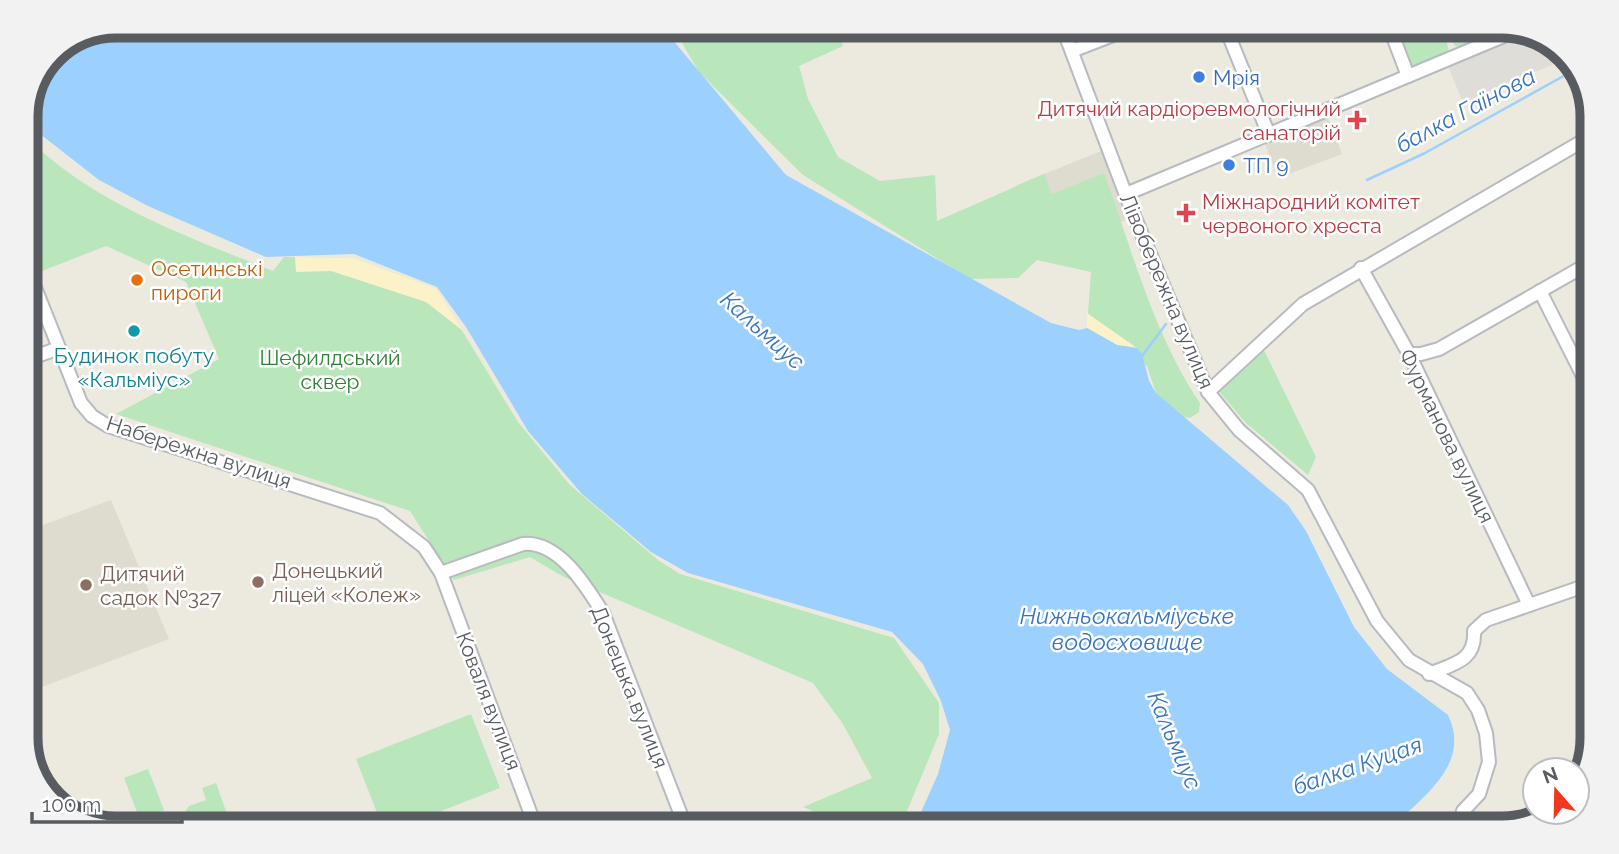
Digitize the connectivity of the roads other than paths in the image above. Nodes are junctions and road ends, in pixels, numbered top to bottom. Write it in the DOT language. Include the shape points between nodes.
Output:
graph roads {
  1 [pos="1067,38"];
  2 [pos="1105,38"];
  3 [pos="1230,38"];
  4 [pos="1394,38"];
  5 [pos="1499,38"];
  6 [pos="1072,51"];
  7 [pos="1408,76"];
  8 [pos="1269,135"];
  9 [pos="1580,142"];
  10 [pos="1126,194"];
  11 [pos="1361,268"];
  12 [pos="1580,268"];
  13 [pos="1540,291"];
  14 [pos="39,298"];
  15 [pos="59,348"];
  16 [pos="1409,354"];
  17 [pos="39,355"];
  18 [pos="1580,370"];
  19 [pos="1208,392"];
  20 [pos="441,573"];
  21 [pos="1580,587"];
  22 [pos="1529,605"];
  23 [pos="1429,674"];
  24 [pos="532,816"];
  25 [pos="681,816"];
  26 [pos="1462,816"];
  1 -- 6 [label="street, Лівобережна вулиця"];
  2 -- 6 [label="street"];
  3 -- 8 [label="street"];
  4 -- 7 [label="street"];
  5 -- 7 [label="street"];
  6 -- 10 [label="street, Лівобережна вулиця"];
  7 -- 8 [label="street"];
  8 -- 10 [label="street"];
  9 -- 11 [label="street"];
  10 -- 19 [label="street, Лівобережна вулиця"];
  11 -- 16 [label="street, Фурманова вулиця"];
  11 -- 19 [label="street" via="1303,304"];
  12 -- 13 [label="street"];
  13 -- 16 [label="street" via="1439,349"];
  13 -- 18 [label="street"];
  14 -- 15 [label="street, Набережна вулиця"];
  15 -- 17 [label="street"];
  15 -- 20 [label="street, Набережна вулиця" via="82,403 107,426 380,513 424,547"];
  16 -- 22 [label="street, Фурманова вулиця"];
  19 -- 23 [label="street, Лівобережна вулиця" via="1239,430 1308,490 1377,621 1409,660"];
  20 -- 24 [label="street, Коваля вулиця"];
  20 -- 25 [label="street, Донецька вулиця" via="523,544 535,543 564,562 603,613"];
  21 -- 22 [label="street"];
  22 -- 23 [label="street" via="1476,626 1468,658"];
  23 -- 26 [label="street, Лівобережна вулиця" via="1473,699 1486,733 1486,779"];
}
